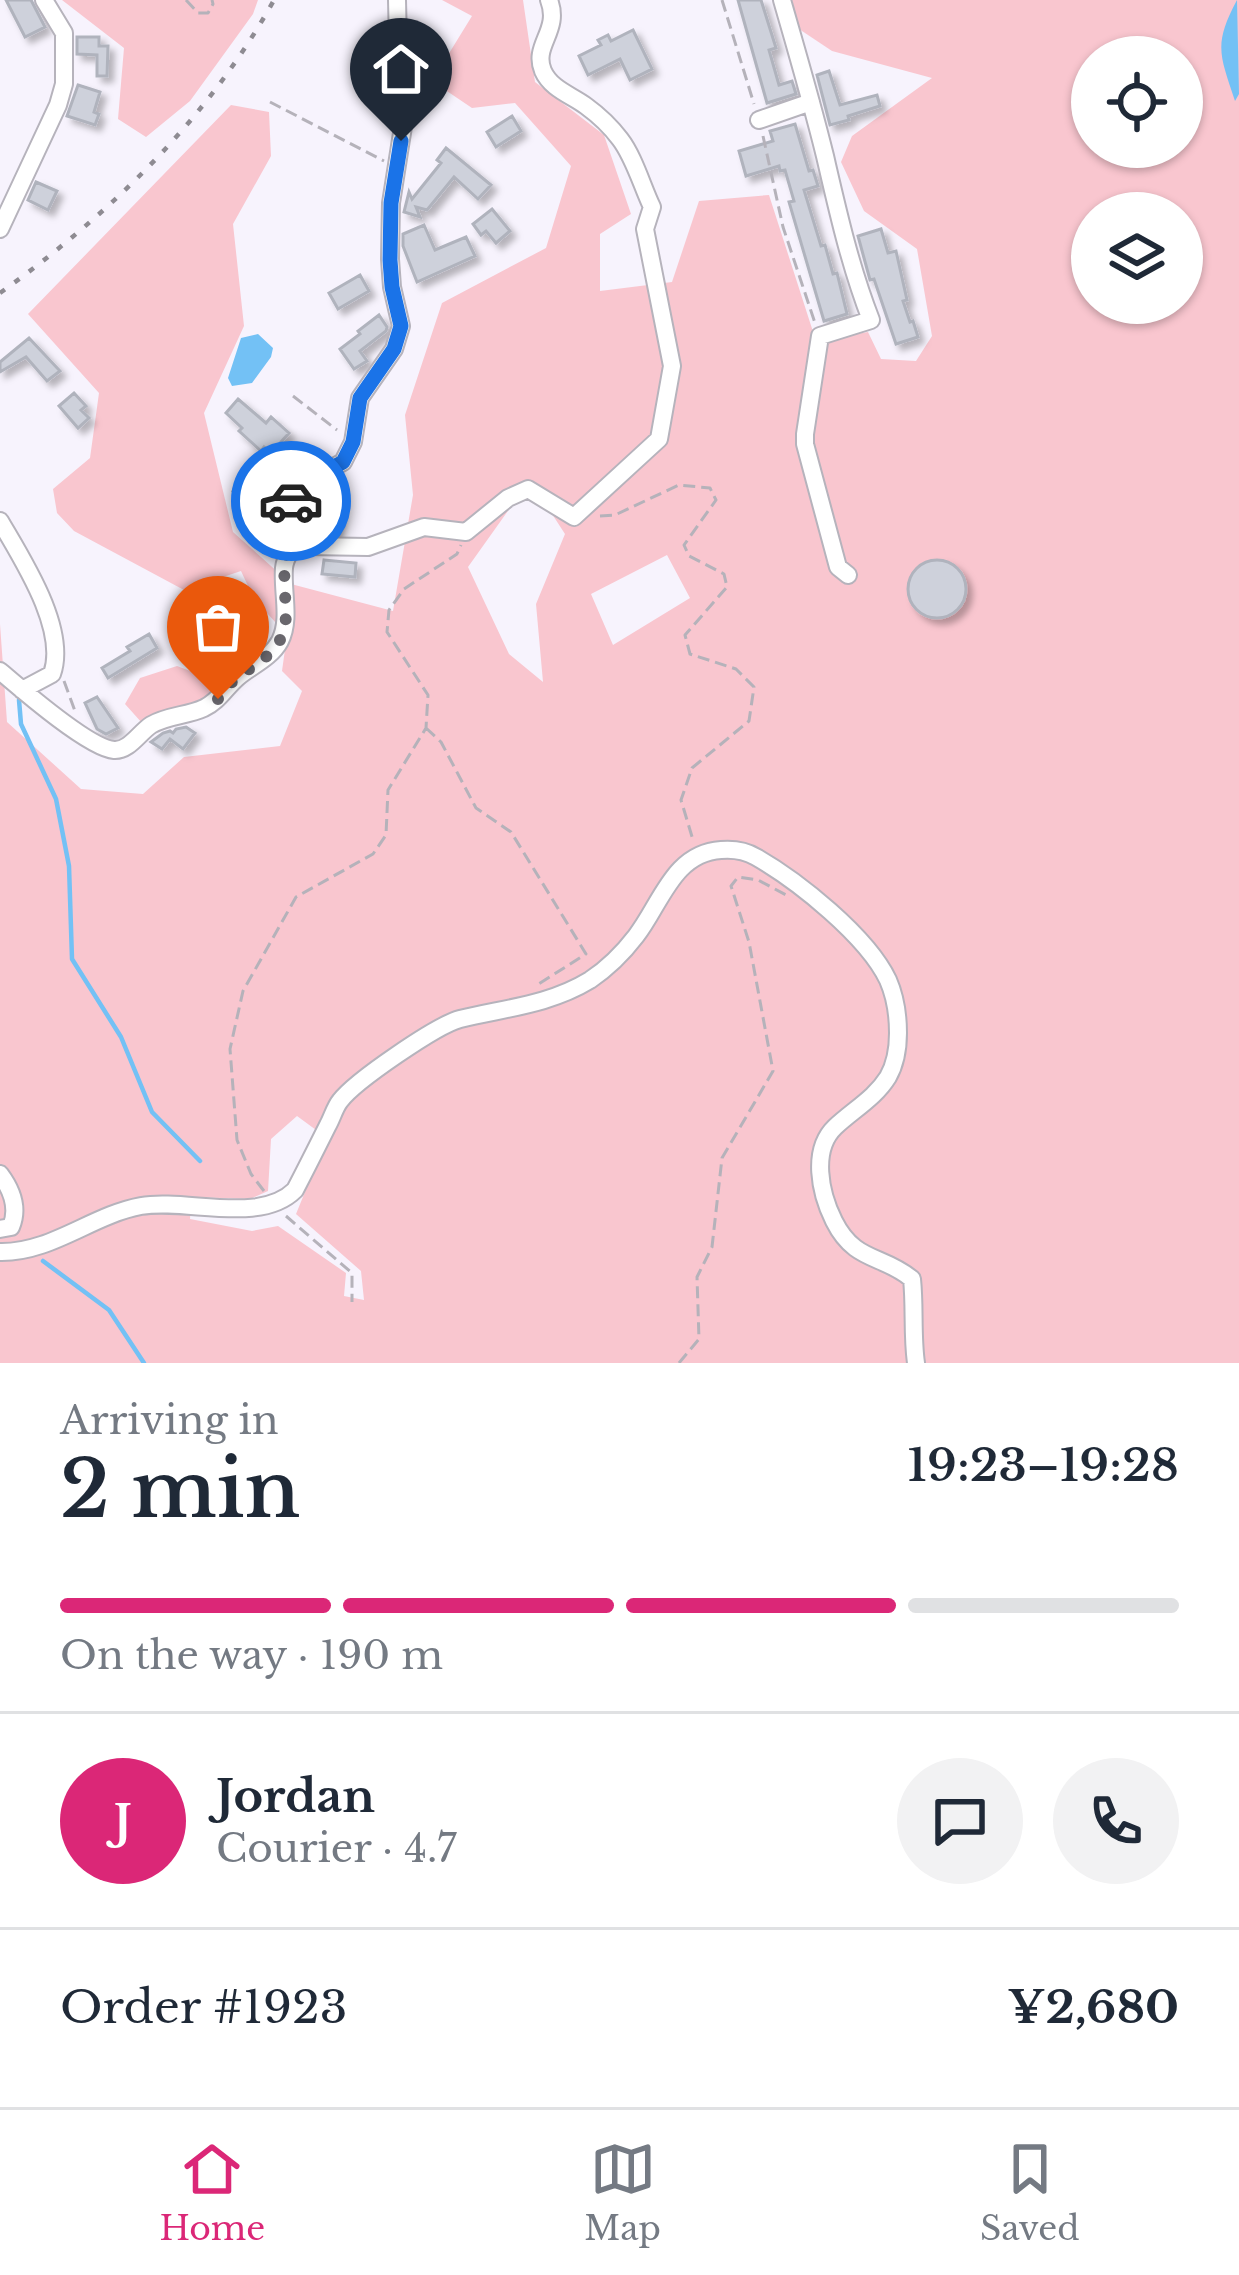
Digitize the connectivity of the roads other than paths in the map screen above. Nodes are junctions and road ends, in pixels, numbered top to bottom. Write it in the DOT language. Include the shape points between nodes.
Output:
graph roads {
  1 [pos="44,0"];
  2 [pos="397,0"];
  3 [pos="549,0"];
  4 [pos="782,0"];
  5 [pos="811,102"];
  6 [pos="759,120"];
  7 [pos="0,176"];
  8 [pos="20,186"];
  9 [pos="0,229"];
  10 [pos="0,521"];
  11 [pos="294,542"];
  12 [pos="848,575"];
  13 [pos="0,671"];
  14 [pos="22,690"];
  15 [pos="0,1174"];
  16 [pos="8,1225"];
  17 [pos="0,1252"];
  18 [pos="916,1363"];
  1 -- 8 [label="street" via="64,33 64,84"];
  2 -- 11 [label="street" via="405,114 390,260 401,326 360,398 343,462 295,488"];
  3 -- 11 [label="street" via="553,24 540,66 621,140 652,207 645,229 672,366 659,440 574,517 529,490 466,532 424,526 368,547"];
  4 -- 5 [label="street"];
  5 -- 6 [label="street"];
  5 -- 12 [label="street" via="840,228 872,320 820,336 805,444 838,567"];
  7 -- 8 [label="street"];
  8 -- 9 [label="street"];
  10 -- 14 [label="street" via="54,638 52,674"];
  11 -- 14 [label="street" via="284,566 280,640 202,710 166,717 123,749 106,748"];
  13 -- 14 [label="street"];
  15 -- 16 [label="street" via="10,1188"];
  17 -- 18 [label="street" via="42,1246 142,1206 284,1201 355,1087 442,1025 573,988 614,962 675,873 698,855 734,850 805,891 866,945 889,982 898,1053 875,1093 830,1131 821,1180 852,1247 911,1279"];
}
